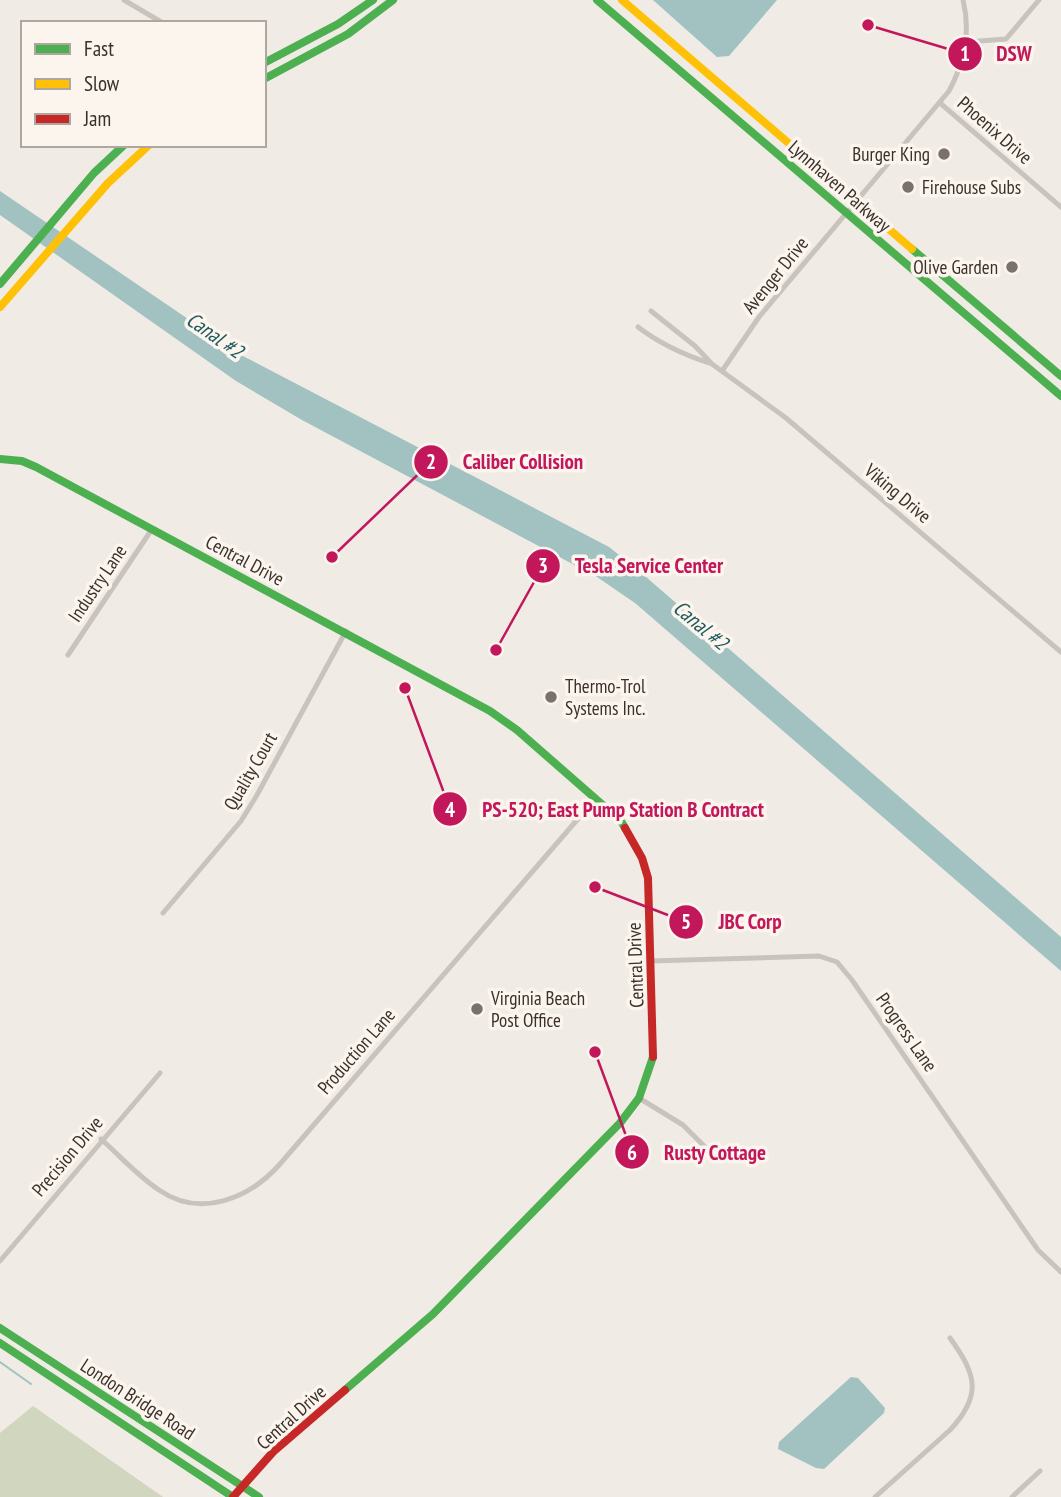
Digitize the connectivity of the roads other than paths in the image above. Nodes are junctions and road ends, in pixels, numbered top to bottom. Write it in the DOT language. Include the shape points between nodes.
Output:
graph roads {
  1 [pos="124,0"];
  2 [pos="393,0"];
  3 [pos="622,0"];
  4 [pos="963,0"];
  5 [pos="1039,0"];
  6 [pos="369,1"];
  7 [pos="601,1"];
  8 [pos="378,14"];
  9 [pos="160,21"];
  10 [pos="966,42"];
  11 [pos="266,62"];
  12 [pos="266,78"];
  13 [pos="940,103"];
  14 [pos="122,147"];
  15 [pos="147,147"];
  16 [pos="856,203"];
  17 [pos="1061,207"];
  18 [pos="847,213"];
  19 [pos="0,284"];
  20 [pos="0,307"];
  21 [pos="651,311"];
  22 [pos="638,327"];
  23 [pos="712,364"];
  24 [pos="722,371"];
  25 [pos="1060,374"];
  26 [pos="1049,386"];
  27 [pos="1061,396"];
  28 [pos="0,459"];
  29 [pos="152,529"];
  30 [pos="346,631"];
  31 [pos="1061,652"];
  32 [pos="68,654"];
  33 [pos="596,798"];
  34 [pos="163,913"];
  35 [pos="650,961"];
  36 [pos="160,1073"];
  37 [pos="639,1098"];
  38 [pos="101,1139"];
  39 [pos="712,1154"];
  40 [pos="0,1261"];
  41 [pos="1061,1272"];
  42 [pos="0,1328"];
  43 [pos="950,1338"];
  44 [pos="0,1343"];
  45 [pos="1040,1471"];
  46 [pos="241,1486"];
  47 [pos="233,1497"];
  48 [pos="259,1497"];
  49 [pos="875,1497"];
  50 [pos="1012,1497"];
  1 -- 9 [label="street"];
  2 -- 8 [label="main road"];
  3 -- 16 [label="main road, Lynnhaven Parkway"];
  4 -- 10 [label="street, Avenger Drive"];
  5 -- 10 [label="street" via="1006,39"];
  6 -- 8 [label="street"];
  6 -- 11 [label="main road" via="338,24"];
  7 -- 18 [label="main road, Lynnhaven Parkway"];
  8 -- 12 [label="main road"];
  10 -- 13 [label="street, Avenger Drive" via="955,79"];
  13 -- 16 [label="street, Avenger Drive"];
  13 -- 17 [label="street, Phoenix Drive"];
  14 -- 19 [label="main road" via="94,173"];
  15 -- 20 [label="main road" via="111,178"];
  16 -- 18 [label="street, Avenger Drive"];
  16 -- 25 [label="main road, Lynnhaven Parkway"];
  18 -- 24 [label="street, Avenger Drive" via="759,317"];
  18 -- 26 [label="main road, Lynnhaven Parkway"];
  21 -- 23 [label="street, Viking Drive"];
  22 -- 23 [label="street, Viking Drive" via="679,354"];
  23 -- 24 [label="street, Viking Drive"];
  24 -- 31 [label="street, Viking Drive" via="786,418"];
  25 -- 26 [label="main road"];
  26 -- 27 [label="main road, Lynnhaven Parkway"];
  28 -- 29 [label="main road, Central Drive" via="36,467"];
  29 -- 30 [label="main road, Central Drive"];
  29 -- 32 [label="street, Industry Lane"];
  30 -- 33 [label="main road, Central Drive" via="490,711"];
  30 -- 34 [label="street, Quality Court" via="255,799"];
  33 -- 35 [label="main road, Central Drive" via="624,825 642,858 648,878"];
  33 -- 38 [label="street, Production Lane" via="256,1187 213,1204 178,1200 158,1190"];
  35 -- 37 [label="main road, Central Drive" via="653,1059"];
  35 -- 41 [label="street, Progress Lane" via="819,956 837,962 1038,1250"];
  36 -- 38 [label="street, Precision Drive"];
  37 -- 39 [label="street" via="683,1125"];
  37 -- 46 [label="main road, Central Drive" via="620,1123 433,1314 273,1452"];
  38 -- 40 [label="street, Precision Drive"];
  42 -- 46 [label="main road, London Bridge Road"];
  43 -- 49 [label="street" via="972,1373 970,1403 950,1430"];
  44 -- 47 [label="main road, London Bridge Road"];
  45 -- 50 [label="street"];
  46 -- 47 [label="main road, Central Drive"];
  46 -- 48 [label="main road, London Bridge Road"];
}
